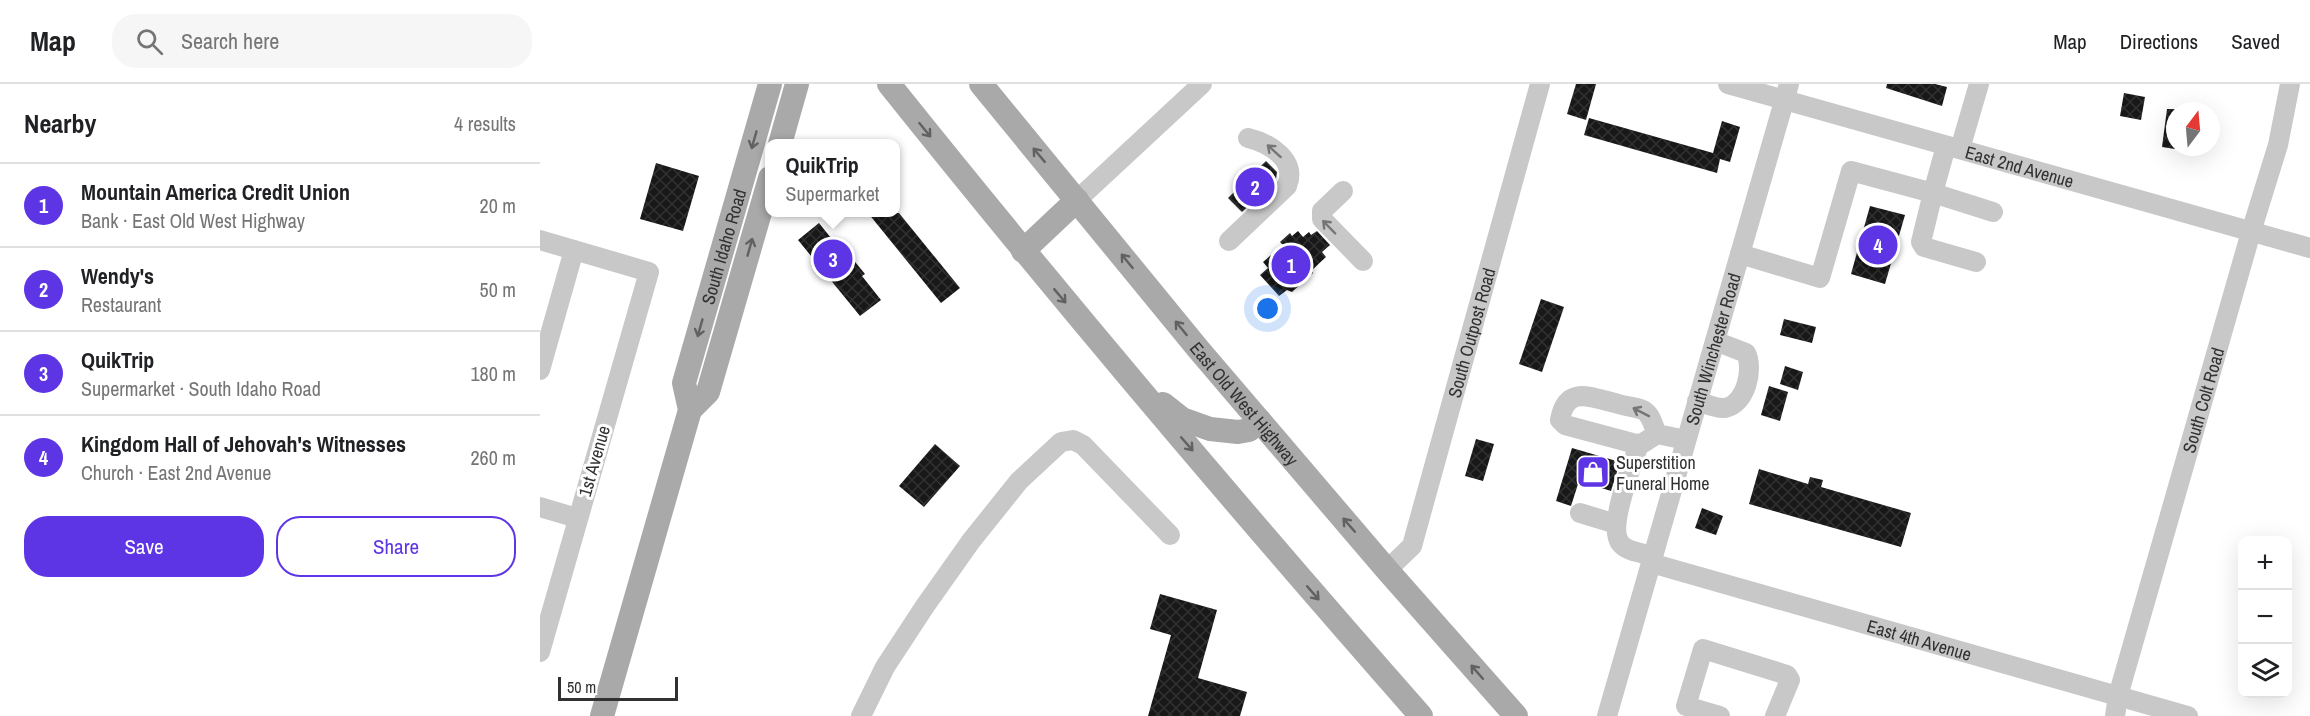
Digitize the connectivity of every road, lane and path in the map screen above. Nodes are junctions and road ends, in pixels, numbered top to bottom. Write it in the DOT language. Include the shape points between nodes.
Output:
graph roads {
  1 [pos="770,84"];
  2 [pos="797,84"];
  3 [pos="889,84"];
  4 [pos="981,84"];
  5 [pos="1202,84"];
  6 [pos="1540,84"];
  7 [pos="1728,84"];
  8 [pos="1979,84"];
  9 [pos="2290,84"];
  10 [pos="1786,92"];
  11 [pos="1248,138"];
  12 [pos="781,139"];
  13 [pos="1953,147"];
  14 [pos="1343,192"];
  15 [pos="1933,193"];
  16 [pos="765,195"];
  17 [pos="1077,200"];
  18 [pos="1993,212"];
  19 [pos="2251,231"];
  20 [pos="540,240"];
  21 [pos="1229,241"];
  22 [pos="2310,249"];
  23 [pos="574,250"];
  24 [pos="1023,251"];
  25 [pos="1740,254"];
  26 [pos="1363,261"];
  27 [pos="1976,262"];
  28 [pos="1715,341"];
  29 [pos="540,370"];
  30 [pos="1128,376"];
  31 [pos="1697,401"];
  32 [pos="690,410"];
  33 [pos="1260,421"];
  34 [pos="1657,434"];
  35 [pos="1686,440"];
  36 [pos="1639,444"];
  37 [pos="540,507"];
  38 [pos="1580,513"];
  39 [pos="577,518"];
  40 [pos="1616,524"];
  41 [pos="1170,535"];
  42 [pos="1652,559"];
  43 [pos="1387,570"];
  44 [pos="540,652"];
  45 [pos="2118,696"];
  46 [pos="602,716"];
  47 [pos="861,716"];
  48 [pos="1421,716"];
  49 [pos="1516,716"];
  50 [pos="1608,716"];
  51 [pos="1720,716"];
  52 [pos="1775,716"];
  53 [pos="2115,716"];
  54 [pos="2188,716"];
  1 -- 32 [label="main road, South Idaho Road, one-way" via="684,383"];
  2 -- 12 [label="main road"];
  3 -- 24 [label="main road, one-way"];
  17 -- 4 [label="main road, East Old West Highway, one-way"];
  5 -- 17 [label="street"];
  6 -- 43 [label="street, South Outpost Road" via="1412,546"];
  7 -- 10 [label="street, East 2nd Avenue"];
  8 -- 13 [label="street"];
  9 -- 19 [label="street, South Colt Road" via="2278,145"];
  10 -- 13 [label="street, East 2nd Avenue"];
  10 -- 25 [label="street, South Winchester Road"];
  21 -- 11 [label="street, one-way" via="1290,179 1287,162 1269,145"];
  13 -- 15 [label="street"];
  13 -- 19 [label="street, East 2nd Avenue"];
  26 -- 14 [label="street, one-way" via="1322,219 1322,211"];
  15 -- 18 [label="street"];
  15 -- 25 [label="street" via="1851,171 1820,278"];
  15 -- 27 [label="street" via="1921,243"];
  32 -- 16 [label="main road, South Idaho Road, one-way" via="708,392"];
  17 -- 24 [label="main road"];
  33 -- 17 [label="main road, East Old West Highway, one-way"];
  19 -- 22 [label="street, East 2nd Avenue"];
  19 -- 45 [label="street, South Colt Road"];
  20 -- 23 [label="street"];
  23 -- 29 [label="street"];
  23 -- 39 [label="street, 1st Avenue" via="649,272"];
  24 -- 30 [label="main road, one-way"];
  25 -- 28 [label="street, South Winchester Road"];
  28 -- 31 [label="street, South Winchester Road"];
  28 -- 31 [label="street" via="1746,353 1750,360 1746,385 1735,403 1725,408"];
  30 -- 33 [label="main road" via="1182,419 1196,425 1238,432 1250,430"];
  30 -- 48 [label="main road, one-way"];
  31 -- 35 [label="street, South Winchester Road"];
  32 -- 46 [label="main road, South Idaho Road"];
  43 -- 33 [label="main road, East Old West Highway, one-way"];
  34 -- 35 [label="street"];
  34 -- 36 [label="street"];
  34 -- 36 [label="street, one-way" via="1651,417 1643,411 1586,396 1565,403 1560,420 1565,425"];
  35 -- 42 [label="street, South Winchester Road"];
  36 -- 40 [label="street"];
  37 -- 39 [label="street"];
  38 -- 40 [label="street"];
  39 -- 44 [label="street, 1st Avenue"];
  40 -- 42 [label="street, East 4th Avenue" via="1621,544"];
  41 -- 47 [label="street" via="1083,445 1072,440 1061,442 1018,480 971,541 885,667"];
  42 -- 45 [label="street, East 4th Avenue"];
  42 -- 50 [label="street, South Winchester Road"];
  49 -- 43 [label="main road, East Old West Highway, one-way"];
  45 -- 53 [label="street, South Colt Road"];
  45 -- 54 [label="street, East 4th Avenue"];
  51 -- 52 [label="street" via="1686,706 1703,649 1787,675 1790,680"];
}
